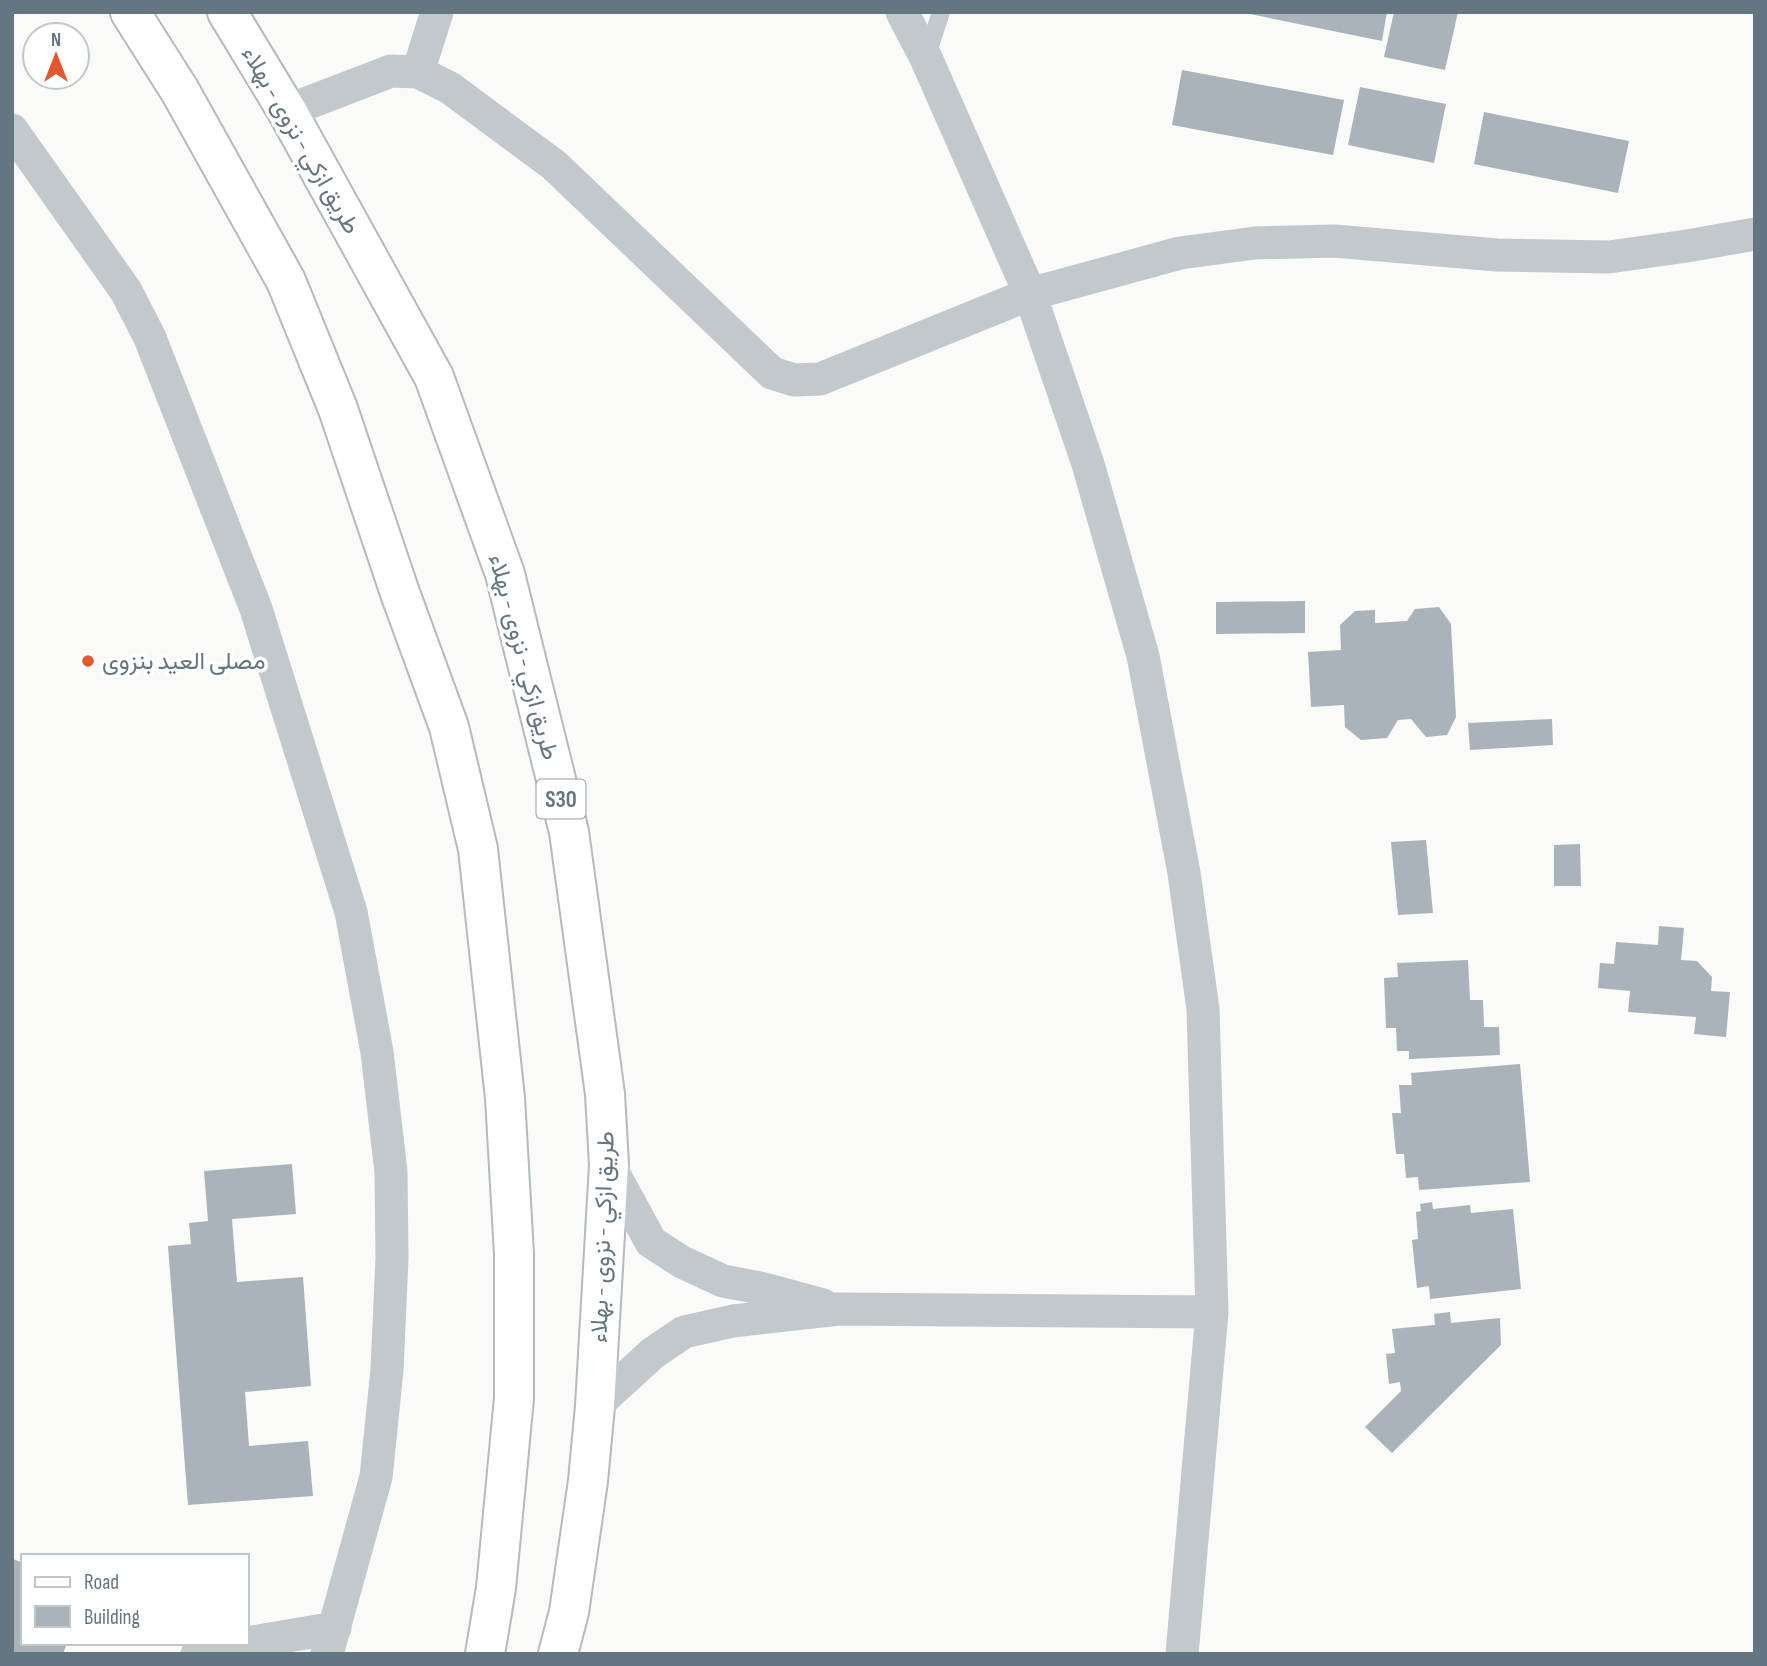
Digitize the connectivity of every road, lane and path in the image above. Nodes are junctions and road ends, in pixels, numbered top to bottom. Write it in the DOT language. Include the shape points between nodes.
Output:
graph roads {
  1 [pos="130,12"];
  2 [pos="227,12"];
  3 [pos="437,12"];
  4 [pos="902,12"];
  5 [pos="941,12"];
  6 [pos="926,58"];
  7 [pos="418,72"];
  8 [pos="287,111"];
  9 [pos="12,130"];
  10 [pos="1755,234"];
  11 [pos="1030,294"];
  12 [pos="609,1165"];
  13 [pos="839,1309"];
  14 [pos="1212,1312"];
  15 [pos="595,1406"];
  16 [pos="496,1588"];
  17 [pos="331,1641"];
  18 [pos="248,1643"];
  19 [pos="237,1645"];
  20 [pos="197,1654"];
  21 [pos="471,1654"];
  22 [pos="485,1654"];
  23 [pos="558,1654"];
  24 [pos="1182,1654"];
  1 -- 16 [label="main road" via="180,91 286,281 338,409 449,727 478,849 504,1084 514,1254 514,1398"];
  2 -- 8 [label="main road, طريق ازكي - نزوى - بهلاء / S30"];
  3 -- 7 [label="street"];
  4 -- 6 [label="street"];
  5 -- 6 [label="lane"];
  6 -- 11 [label="street"];
  7 -- 8 [label="street" via="391,71"];
  7 -- 11 [label="street" via="450,88 554,165 772,373 794,380 820,379"];
  8 -- 12 [label="main road, طريق ازكي - نزوى - بهلاء / S30" via="434,377 505,574 569,832 604,1094"];
  9 -- 17 [label="street" via="126,291 150,338 256,608 351,912 377,1052 391,1172 392,1258 376,1477"];
  10 -- 11 [label="street" via="1609,257 1496,255 1334,240 1255,243 1180,253"];
  11 -- 14 [label="street" via="1088,464 1143,656 1184,873 1203,1009"];
  12 -- 13 [label="street" via="652,1242 682,1262 723,1281"];
  12 -- 15 [label="main road, طريق ازكي - نزوى - بهلاء / S30"];
  13 -- 14 [label="street"];
  13 -- 15 [label="street" via="733,1321 684,1332 653,1353"];
  14 -- 24 [label="street"];
  15 -- 23 [label="main road, طريق ازكي - نزوى - بهلاء / S30" via="569,1612"];
  16 -- 21 [label="main road"];
  16 -- 22 [label="main road"];
  17 -- 18 [label="street"];
  19 -- 20 [label="street"];
}
